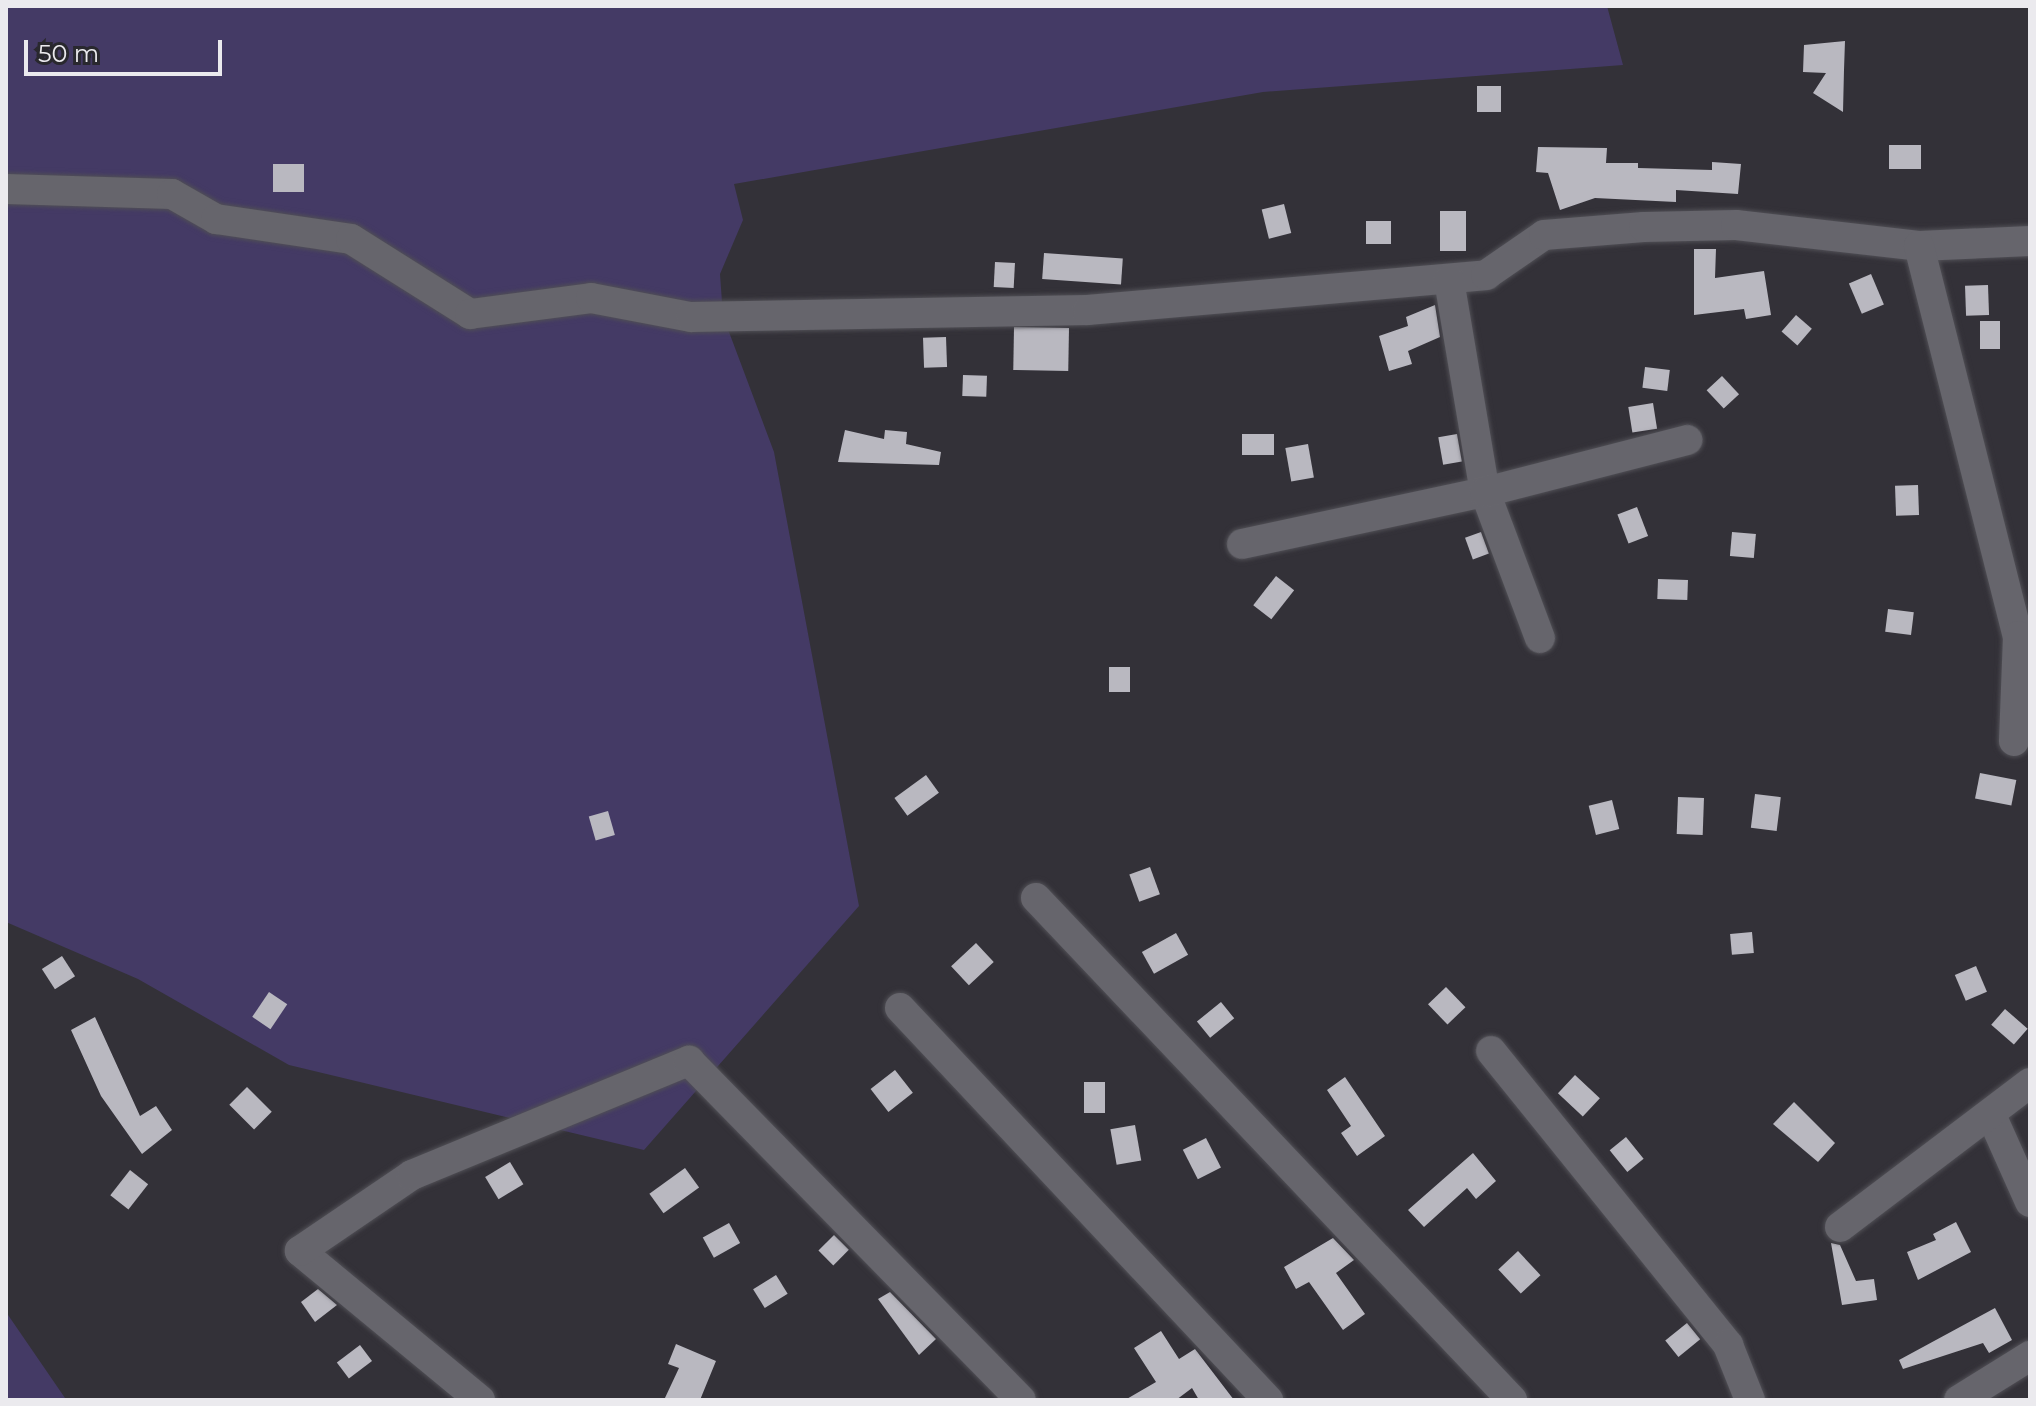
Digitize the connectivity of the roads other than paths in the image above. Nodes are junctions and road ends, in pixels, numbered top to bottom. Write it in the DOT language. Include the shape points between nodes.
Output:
graph roads {
  1 [pos="6,189"];
  2 [pos="2030,241"];
  3 [pos="1919,246"];
  4 [pos="1449,280"];
  5 [pos="1687,440"];
  6 [pos="1485,492"];
  7 [pos="1242,544"];
  8 [pos="1540,638"];
  9 [pos="2014,741"];
  10 [pos="1036,898"];
  11 [pos="900,1008"];
  12 [pos="1491,1051"];
  13 [pos="2030,1083"];
  14 [pos="1992,1117"];
  15 [pos="2030,1202"];
  16 [pos="1840,1227"];
  17 [pos="2030,1356"];
  18 [pos="1505,1398"];
  19 [pos="480,1400"];
  20 [pos="1021,1400"];
  21 [pos="1268,1400"];
  22 [pos="1750,1400"];
  23 [pos="1959,1400"];
  1 -- 4 [label="street" via="172,194 216,219 351,239 470,314 591,298 691,317 1088,310"];
  2 -- 3 [label="street"];
  3 -- 4 [label="street" via="1736,225 1644,227 1544,235 1486,275"];
  3 -- 9 [label="street" via="2018,636"];
  4 -- 6 [label="street"];
  5 -- 6 [label="street"];
  6 -- 7 [label="street"];
  6 -- 8 [label="street"];
  10 -- 18 [label="street"];
  11 -- 21 [label="street"];
  12 -- 22 [label="street" via="1728,1345"];
  13 -- 14 [label="street"];
  14 -- 15 [label="street"];
  14 -- 16 [label="street"];
  17 -- 23 [label="street"];
  19 -- 20 [label="street" via="300,1251 412,1175 689,1061"];
}
